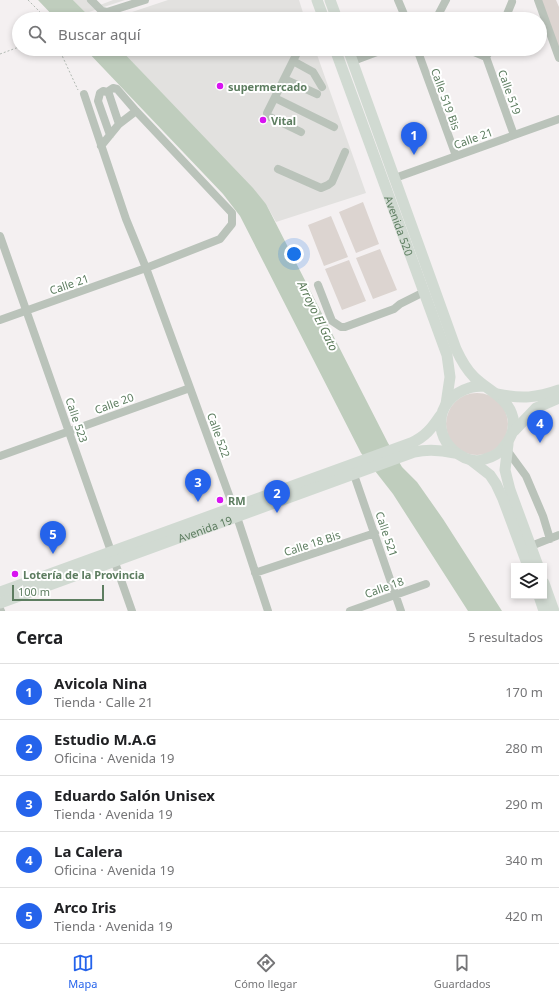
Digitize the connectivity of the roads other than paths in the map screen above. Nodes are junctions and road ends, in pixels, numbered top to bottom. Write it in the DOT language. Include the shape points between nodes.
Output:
graph roads {
  1 [pos="91,0"];
  2 [pos="145,0"];
  3 [pos="317,0"];
  4 [pos="330,0"];
  5 [pos="398,0"];
  6 [pos="446,0"];
  7 [pos="538,0"];
  8 [pos="513,1"];
  9 [pos="321,12"];
  10 [pos="334,12"];
  11 [pos="403,12"];
  12 [pos="440,12"];
  13 [pos="508,12"];
  14 [pos="542,12"];
  15 [pos="547,25"];
  16 [pos="296,56"];
  17 [pos="338,56"];
  18 [pos="351,56"];
  19 [pos="366,56"];
  20 [pos="420,56"];
  21 [pos="486,57"];
  22 [pos="559,58"];
  23 [pos="293,61"];
  24 [pos="353,61"];
  25 [pos="284,78"];
  26 [pos="107,92"];
  27 [pos="84,94"];
  28 [pos="275,98"];
  29 [pos="136,111"];
  30 [pos="559,119"];
  31 [pos="119,124"];
  32 [pos="334,127"];
  33 [pos="301,132"];
  34 [pos="514,135"];
  35 [pos="110,136"];
  36 [pos="101,146"];
  37 [pos="345,152"];
  38 [pos="456,156"];
  39 [pos="278,169"];
  40 [pos="395,178"];
  41 [pos="0,236"];
  42 [pos="146,268"];
  43 [pos="318,285"];
  44 [pos="424,292"];
  45 [pos="27,310"];
  46 [pos="0,320"];
  47 [pos="484,386"];
  48 [pos="190,388"];
  49 [pos="559,390"];
  50 [pos="498,394"];
  51 [pos="559,398"];
  52 [pos="446,404"];
  53 [pos="440,416"];
  54 [pos="70,431"];
  55 [pos="514,431"];
  56 [pos="507,447"];
  57 [pos="396,454"];
  58 [pos="456,454"];
  59 [pos="0,456"];
  60 [pos="472,461"];
  61 [pos="352,469"];
  62 [pos="235,512"];
  63 [pos="375,533"];
  64 [pos="559,536"];
  65 [pos="550,539"];
  66 [pos="530,546"];
  67 [pos="113,557"];
  68 [pos="527,563"];
  69 [pos="537,563"];
  70 [pos="255,573"];
  71 [pos="426,584"];
  72 [pos="547,591"];
  73 [pos="0,592"];
  74 [pos="396,595"];
  75 [pos="540,599"];
  76 [pos="0,603"];
  77 [pos="132,611"];
  78 [pos="268,611"];
  79 [pos="350,611"];
  80 [pos="401,611"];
  81 [pos="544,611"];
  82 [pos="554,611"];
  1 -- 2 [label="street" via="102,11 107,12"];
  3 -- 9 [label="main road"];
  4 -- 10 [label="main road"];
  5 -- 11 [label="street"];
  6 -- 12 [label="street"];
  7 -- 14 [label="street"];
  8 -- 13 [label="street"];
  15 -- 22 [label="street"];
  16 -- 23 [label="street"];
  17 -- 44 [label="main road, Avenida 520"];
  18 -- 24 [label="main road, Avenida 520"];
  19 -- 24 [label="street"];
  20 -- 38 [label="street, Calle 519 Bis"];
  21 -- 34 [label="street, Calle 519"];
  23 -- 25 [label="street"];
  23 -- 25 [label="street" via="313,72 319,90"];
  24 -- 40 [label="main road, Avenida 520"];
  25 -- 28 [label="street"];
  26 -- 29 [label="street, Calle 21" via="113,88 117,89"];
  26 -- 31 [label="street"];
  26 -- 35 [label="street" via="100,93 98,101"];
  27 -- 36 [label="street, Calle 522"];
  28 -- 32 [label="street"];
  28 -- 33 [label="street" via="267,113 268,116"];
  29 -- 31 [label="street"];
  29 -- 42 [label="street, Calle 21" via="232,213 232,224 220,239"];
  30 -- 34 [label="street, Calle 21"];
  31 -- 35 [label="street"];
  34 -- 38 [label="street, Calle 21"];
  35 -- 36 [label="street"];
  36 -- 42 [label="street, Calle 522" via="126,220"];
  37 -- 39 [label="street" via="332,182 321,188"];
  38 -- 40 [label="street, Calle 21"];
  40 -- 47 [label="main road, Avenida 520" via="456,349 467,369"];
  41 -- 45 [label="street, Calle 523"];
  42 -- 45 [label="street, Calle 21"];
  42 -- 48 [label="street, Calle 522"];
  43 -- 44 [label="street" via="332,321 342,327 394,309"];
  44 -- 52 [label="main road, Avenida 520" via="449,365"];
  45 -- 46 [label="street, Calle 21"];
  45 -- 54 [label="street, Calle 523"];
  47 -- 50 [label="main road"];
  47 -- 52 [label="main road" via="456,394"];
  48 -- 54 [label="street, Calle 20"];
  48 -- 62 [label="street, Calle 522"];
  49 -- 50 [label="main road" via="525,398"];
  50 -- 55 [label="main road" via="507,404 513,417"];
  51 -- 55 [label="main road" via="536,408"];
  52 -- 53 [label="main road"];
  53 -- 57 [label="main road, Avenida 19" via="429,432"];
  53 -- 58 [label="main road" via="443,437"];
  54 -- 59 [label="street, Calle 20"];
  54 -- 67 [label="street, Calle 523"];
  55 -- 56 [label="main road"];
  56 -- 60 [label="main road" via="492,457"];
  56 -- 65 [label="street" via="526,476"];
  56 -- 66 [label="main road" via="505,470"];
  57 -- 58 [label="main road, Avenida 19" via="424,450"];
  57 -- 61 [label="main road, Avenida 19"];
  58 -- 60 [label="main road"];
  60 -- 68 [label="main road" via="490,475 496,484"];
  61 -- 62 [label="main road, Avenida 19"];
  61 -- 63 [label="street, Calle 521"];
  62 -- 67 [label="main road, Avenida 19"];
  62 -- 70 [label="street, Calle 522"];
  63 -- 70 [label="street, Calle 18 Bis"];
  63 -- 74 [label="street, Calle 521"];
  64 -- 65 [label="street"];
  65 -- 66 [label="street"];
  66 -- 69 [label="main road"];
  67 -- 73 [label="main road, Avenida 19"];
  67 -- 76 [label="main road, Avenida 19"];
  67 -- 77 [label="street, Calle 523"];
  70 -- 78 [label="street, Calle 522"];
  71 -- 74 [label="street, Calle 18"];
  72 -- 82 [label="main road"];
  74 -- 79 [label="street, Calle 18"];
  74 -- 80 [label="street, Calle 521"];
  75 -- 81 [label="main road"];
}
